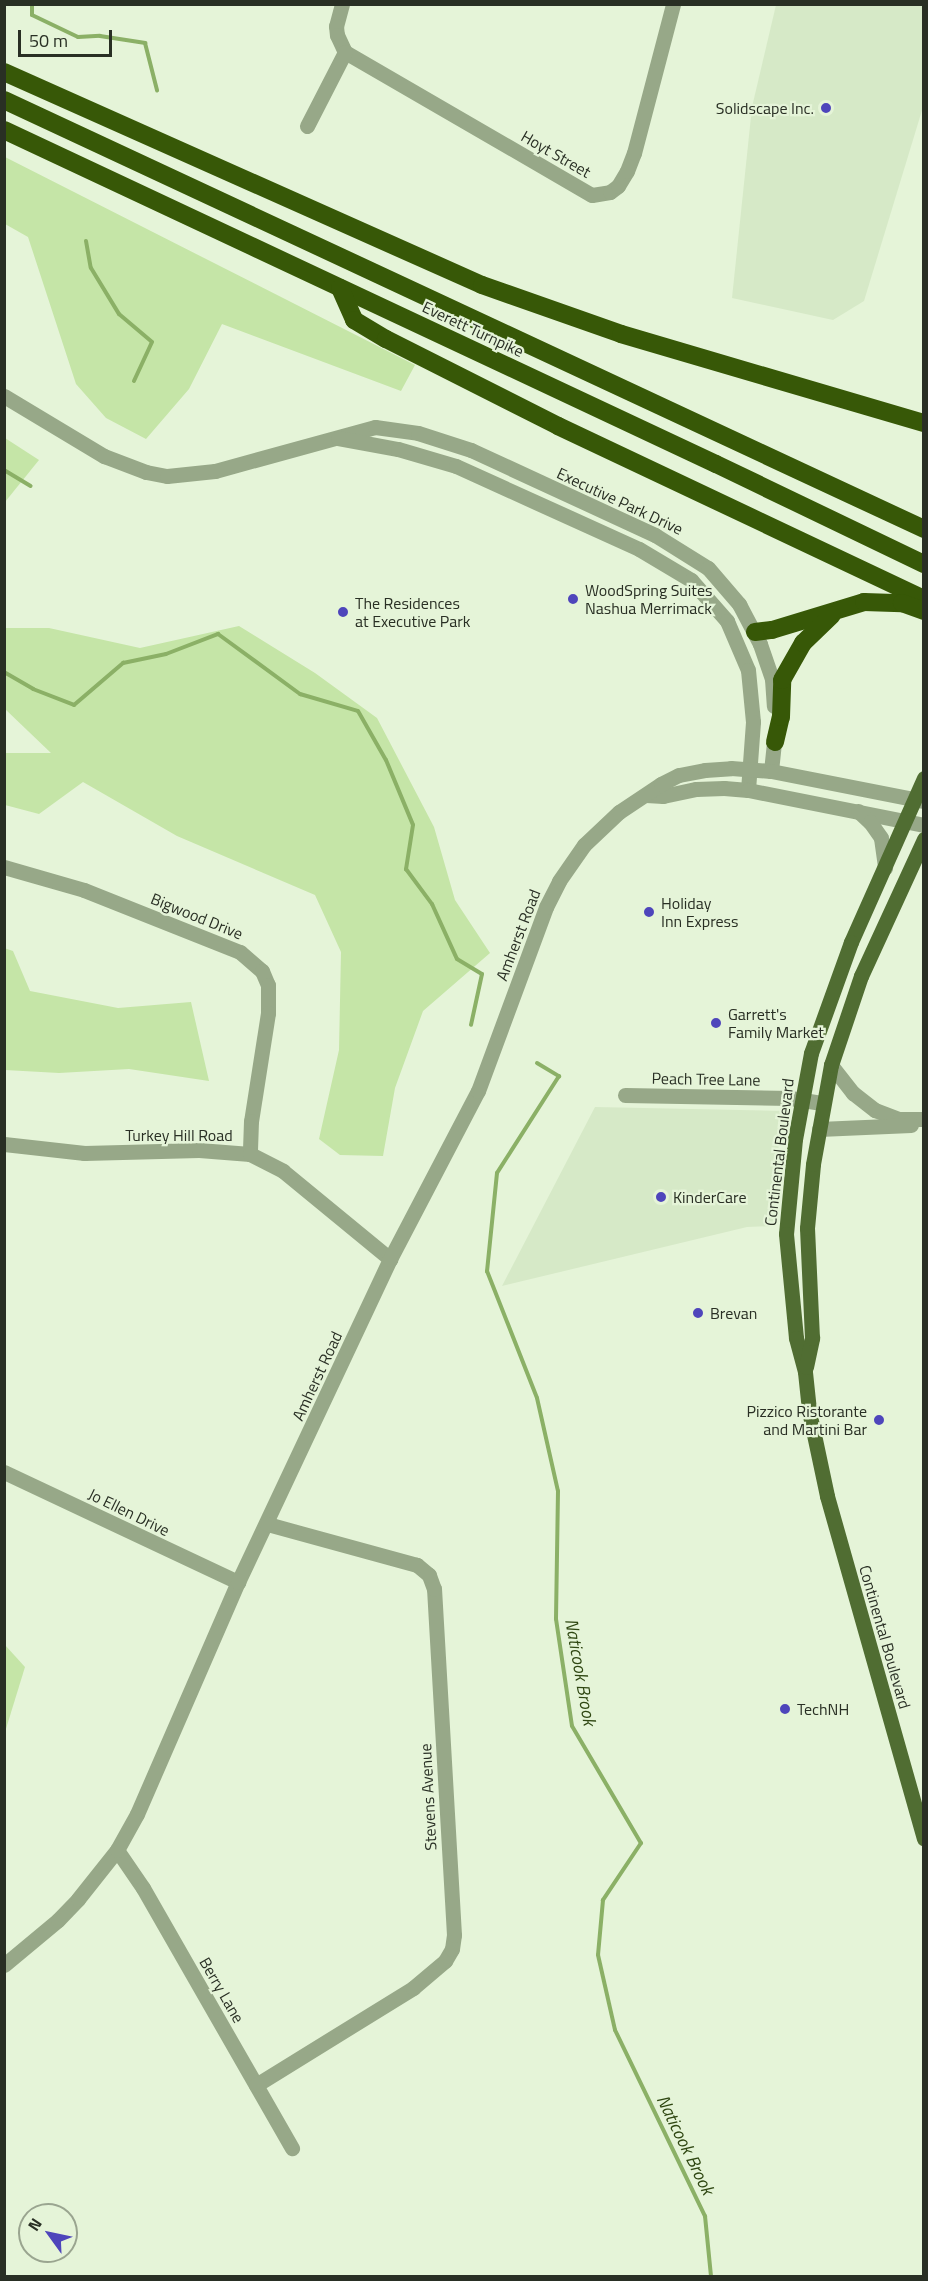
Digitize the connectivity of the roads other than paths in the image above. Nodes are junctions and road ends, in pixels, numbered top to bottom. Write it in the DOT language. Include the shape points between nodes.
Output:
graph roads {
  1 [pos="342,4"];
  2 [pos="673,4"];
  3 [pos="345,52"];
  4 [pos="4,72"];
  5 [pos="4,100"];
  6 [pos="307,126"];
  7 [pos="4,130"];
  8 [pos="340,288"];
  9 [pos="4,396"];
  10 [pos="924,423"];
  11 [pos="338,438"];
  12 [pos="924,529"];
  13 [pos="924,564"];
  14 [pos="924,599"];
  15 [pos="837,611"];
  16 [pos="924,612"];
  17 [pos="755,632"];
  18 [pos="735,635"];
  19 [pos="775,742"];
  20 [pos="750,769"];
  21 [pos="771,771"];
  22 [pos="924,778"];
  23 [pos="748,790"];
  24 [pos="646,795"];
  25 [pos="919,800"];
  26 [pos="858,811"];
  27 [pos="906,821"];
  28 [pos="924,825"];
  29 [pos="924,839"];
  30 [pos="4,867"];
  31 [pos="885,868"];
  32 [pos="831,1065"];
  33 [pos="625,1095"];
  34 [pos="801,1099"];
  35 [pos="822,1103"];
  36 [pos="924,1121"];
  37 [pos="819,1129"];
  38 [pos="4,1143"];
  39 [pos="250,1154"];
  40 [pos="390,1259"];
  41 [pos="805,1372"];
  42 [pos="4,1472"];
  43 [pos="267,1524"];
  44 [pos="238,1582"];
  45 [pos="924,1839"];
  46 [pos="117,1850"];
  47 [pos="4,1965"];
  48 [pos="256,2085"];
  49 [pos="292,2148"];
  1 -- 3 [label="street" via="336,26"];
  2 -- 3 [label="street, Hoyt Street" via="634,153 618,186 602,195 582,191"];
  3 -- 6 [label="street"];
  4 -- 10 [label="highway" via="482,285 621,334"];
  5 -- 12 [label="highway, Everett Turnpike"];
  7 -- 8 [label="highway, Everett Turnpike"];
  8 -- 13 [label="highway, Everett Turnpike"];
  8 -- 14 [label="highway" via="354,320 386,339 558,426"];
  9 -- 11 [label="street, Executive Park Drive" via="104,456 167,476 215,471"];
  11 -- 17 [label="street, Executive Park Drive" via="365,428 383,427 446,441 655,535 718,578 740,604"];
  11 -- 18 [label="street, Executive Park Drive" via="398,449 456,466 639,549 691,580 718,608"];
  15 -- 16 [label="highway" via="864,602 889,602"];
  15 -- 17 [label="highway"];
  15 -- 19 [label="highway" via="803,643 782,680 781,717"];
  17 -- 18 [label="street"];
  17 -- 19 [label="street, Executive Park Drive" via="772,679"];
  18 -- 20 [label="street, Executive Park Drive" via="752,694"];
  19 -- 21 [label="street, Executive Park Drive"];
  20 -- 21 [label="street, Amherst Road"];
  20 -- 23 [label="street, Executive Park Drive"];
  20 -- 24 [label="street, Amherst Road" via="679,775"];
  21 -- 25 [label="street, Amherst Road"];
  22 -- 25 [label="main road, Continental Boulevard"];
  23 -- 24 [label="street, Amherst Road" via="724,788"];
  23 -- 26 [label="street, Amherst Road"];
  24 -- 40 [label="street, Amherst Road" via="598,830 559,881 534,935 478,1091"];
  25 -- 27 [label="main road, Continental Boulevard"];
  26 -- 27 [label="street, Amherst Road"];
  26 -- 31 [label="street" via="881,838"];
  27 -- 28 [label="street, Amherst Road"];
  27 -- 31 [label="main road, Continental Boulevard"];
  29 -- 32 [label="main road, Continental Boulevard" via="861,976"];
  30 -- 39 [label="street, Bigwood Drive" via="84,890 240,952 262,970 268,984 268,1013 251,1121"];
  31 -- 34 [label="main road, Continental Boulevard" via="825,1010"];
  32 -- 35 [label="main road, Continental Boulevard"];
  32 -- 36 [label="street" via="853,1093 875,1110 899,1119"];
  33 -- 34 [label="street, Peach Tree Lane"];
  34 -- 35 [label="street, Peach Tree Lane"];
  34 -- 41 [label="main road, Continental Boulevard" via="786,1234 796,1338"];
  35 -- 37 [label="main road, Continental Boulevard"];
  36 -- 37 [label="street" via="895,1127"];
  37 -- 41 [label="main road, Continental Boulevard" via="807,1228 812,1338"];
  38 -- 39 [label="street, Turkey Hill Road" via="84,1153 199,1150"];
  39 -- 40 [label="street, Turkey Hill Road" via="283,1171"];
  40 -- 43 [label="street, Amherst Road"];
  41 -- 45 [label="main road, Continental Boulevard" via="827,1496"];
  42 -- 44 [label="street, Jo Ellen Drive"];
  43 -- 44 [label="street, Amherst Road"];
  43 -- 48 [label="street, Stevens Avenue" via="417,1565 429,1575 434,1589 454,1935 445,1961 413,1988"];
  44 -- 46 [label="street, Amherst Road" via="137,1814"];
  46 -- 47 [label="street, Amherst Road" via="58,1920"];
  46 -- 48 [label="street, Berry Lane" via="143,1888"];
  48 -- 49 [label="street, Berry Lane"];
}
